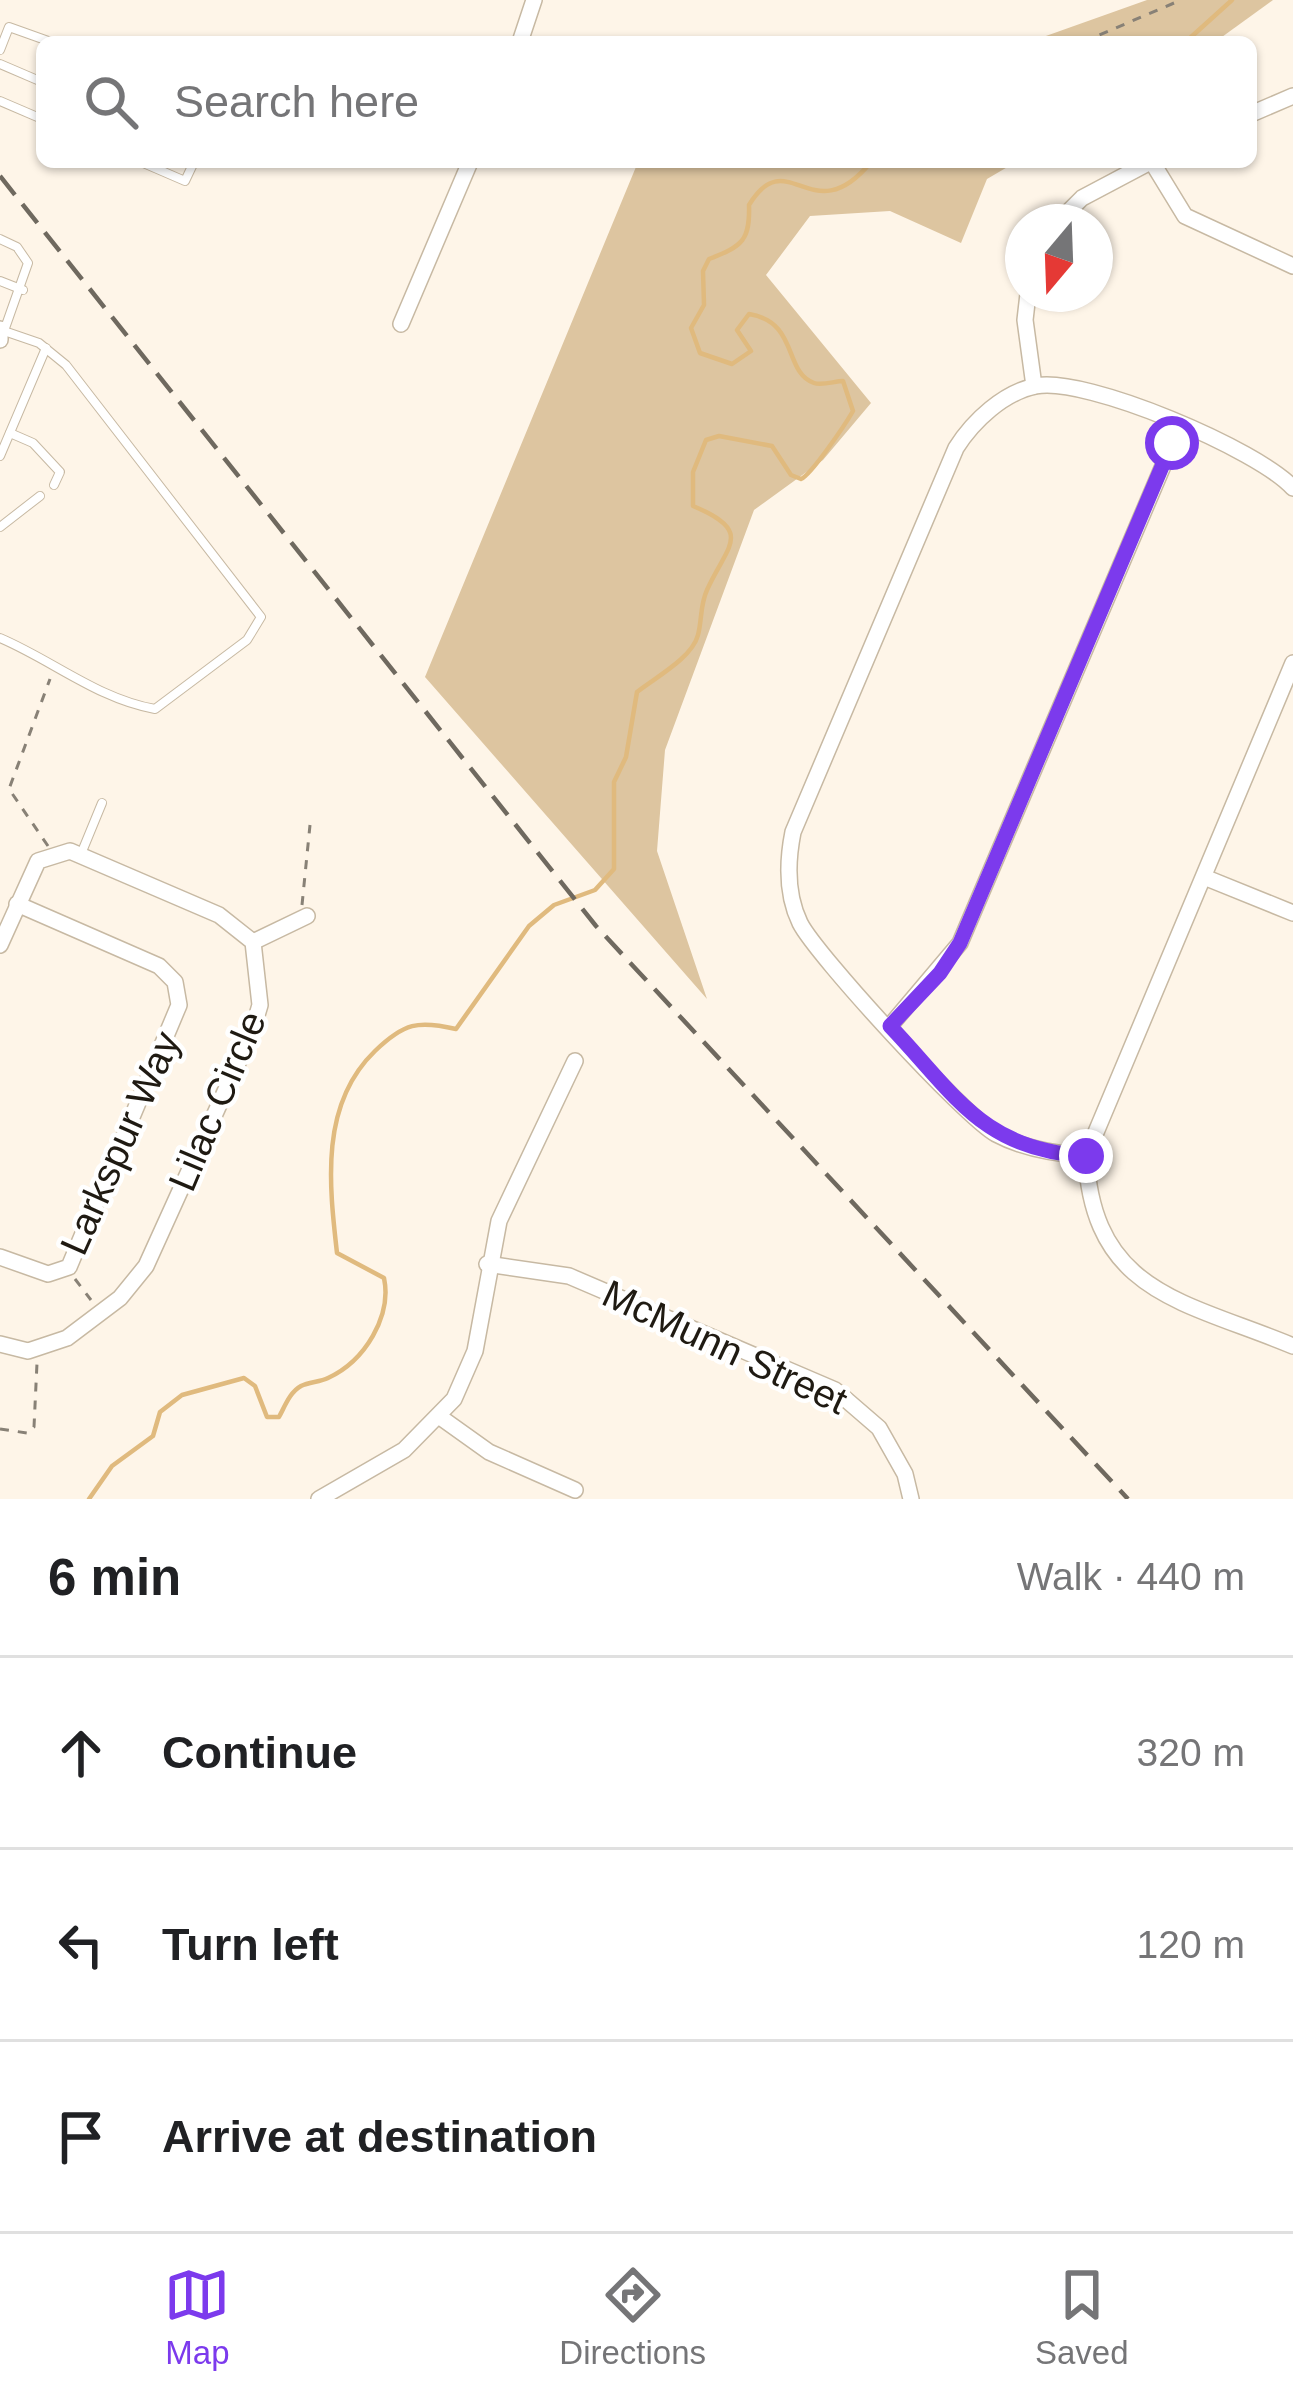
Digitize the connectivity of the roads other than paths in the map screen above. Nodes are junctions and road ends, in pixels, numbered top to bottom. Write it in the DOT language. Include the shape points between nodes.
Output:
graph roads {
  1 [pos="534,0"];
  2 [pos="523,36"];
  3 [pos="36,37"];
  4 [pos="0,50"];
  5 [pos="0,64"];
  6 [pos="36,79"];
  7 [pos="1293,96"];
  8 [pos="0,101"];
  9 [pos="1257,111"];
  10 [pos="36,116"];
  11 [pos="155,168"];
  12 [pos="191,168"];
  13 [pos="467,168"];
  14 [pos="1139,168"];
  15 [pos="1155,168"];
  16 [pos="1075,204"];
  17 [pos="0,239"];
  18 [pos="1293,266"];
  19 [pos="0,281"];
  20 [pos="23,290"];
  21 [pos="1025,312"];
  22 [pos="401,324"];
  23 [pos="1,333"];
  24 [pos="46,348"];
  25 [pos="1034,386"];
  26 [pos="1180,426"];
  27 [pos="10,433"];
  28 [pos="0,456"];
  29 [pos="54,484"];
  30 [pos="1293,488"];
  31 [pos="40,496"];
  32 [pos="0,527"];
  33 [pos="0,638"];
  34 [pos="1293,663"];
  35 [pos="102,803"];
  36 [pos="81,855"];
  37 [pos="1204,877"];
  38 [pos="17,904"];
  39 [pos="1293,913"];
  40 [pos="304,917"];
  41 [pos="254,942"];
  42 [pos="0,945"];
  43 [pos="890,1026"];
  44 [pos="574,1061"];
  45 [pos="1086,1156"];
  46 [pos="0,1257"];
  47 [pos="487,1264"];
  48 [pos="0,1344"];
  49 [pos="1293,1346"];
  50 [pos="440,1418"];
  51 [pos="575,1490"];
  52 [pos="319,1499"];
  53 [pos="911,1499"];
  1 -- 2 [label="street"];
  3 -- 4 [label="lane" via="9,27"];
  5 -- 6 [label="lane"];
  7 -- 9 [label="street"];
  8 -- 10 [label="lane"];
  11 -- 12 [label="lane" via="185,181"];
  13 -- 22 [label="street"];
  14 -- 16 [label="street"];
  15 -- 18 [label="street" via="1185,216"];
  17 -- 20 [label="lane" via="25,257"];
  19 -- 20 [label="lane"];
  20 -- 23 [label="lane"];
  21 -- 25 [label="street"];
  23 -- 24 [label="lane"];
  24 -- 27 [label="lane"];
  24 -- 33 [label="lane" via="261,617 247,640 154,709"];
  25 -- 26 [label="street" via="1100,392"];
  25 -- 43 [label="street" via="986,413 956,448 793,832 789,873 800,924"];
  26 -- 30 [label="street" via="1248,454"];
  26 -- 43 [label="street" via="960,943"];
  27 -- 28 [label="lane"];
  27 -- 29 [label="lane" via="50,460 60,472"];
  31 -- 32 [label="lane"];
  34 -- 37 [label="street"];
  35 -- 36 [label="lane"];
  36 -- 38 [label="street" via="51,853 38,861"];
  36 -- 41 [label="street" via="219,915"];
  37 -- 39 [label="street"];
  37 -- 45 [label="street"];
  38 -- 42 [label="street"];
  38 -- 46 [label="street, Larkspur Way" via="159,966 178,994 176,1016 66,1268 49,1274"];
  40 -- 41 [label="street"];
  41 -- 48 [label="street, Lilac Circle" via="260,1005 252,1032 146,1266 67,1338 37,1350"];
  43 -- 45 [label="street" via="992,1132 1037,1150"];
  44 -- 47 [label="street"];
  45 -- 49 [label="street" via="1095,1222 1130,1272"];
  47 -- 50 [label="street" via="475,1352"];
  47 -- 53 [label="street, McMunn Street" via="569,1276 835,1390 879,1428"];
  50 -- 51 [label="street" via="489,1452"];
  50 -- 52 [label="street" via="404,1450"];
}
